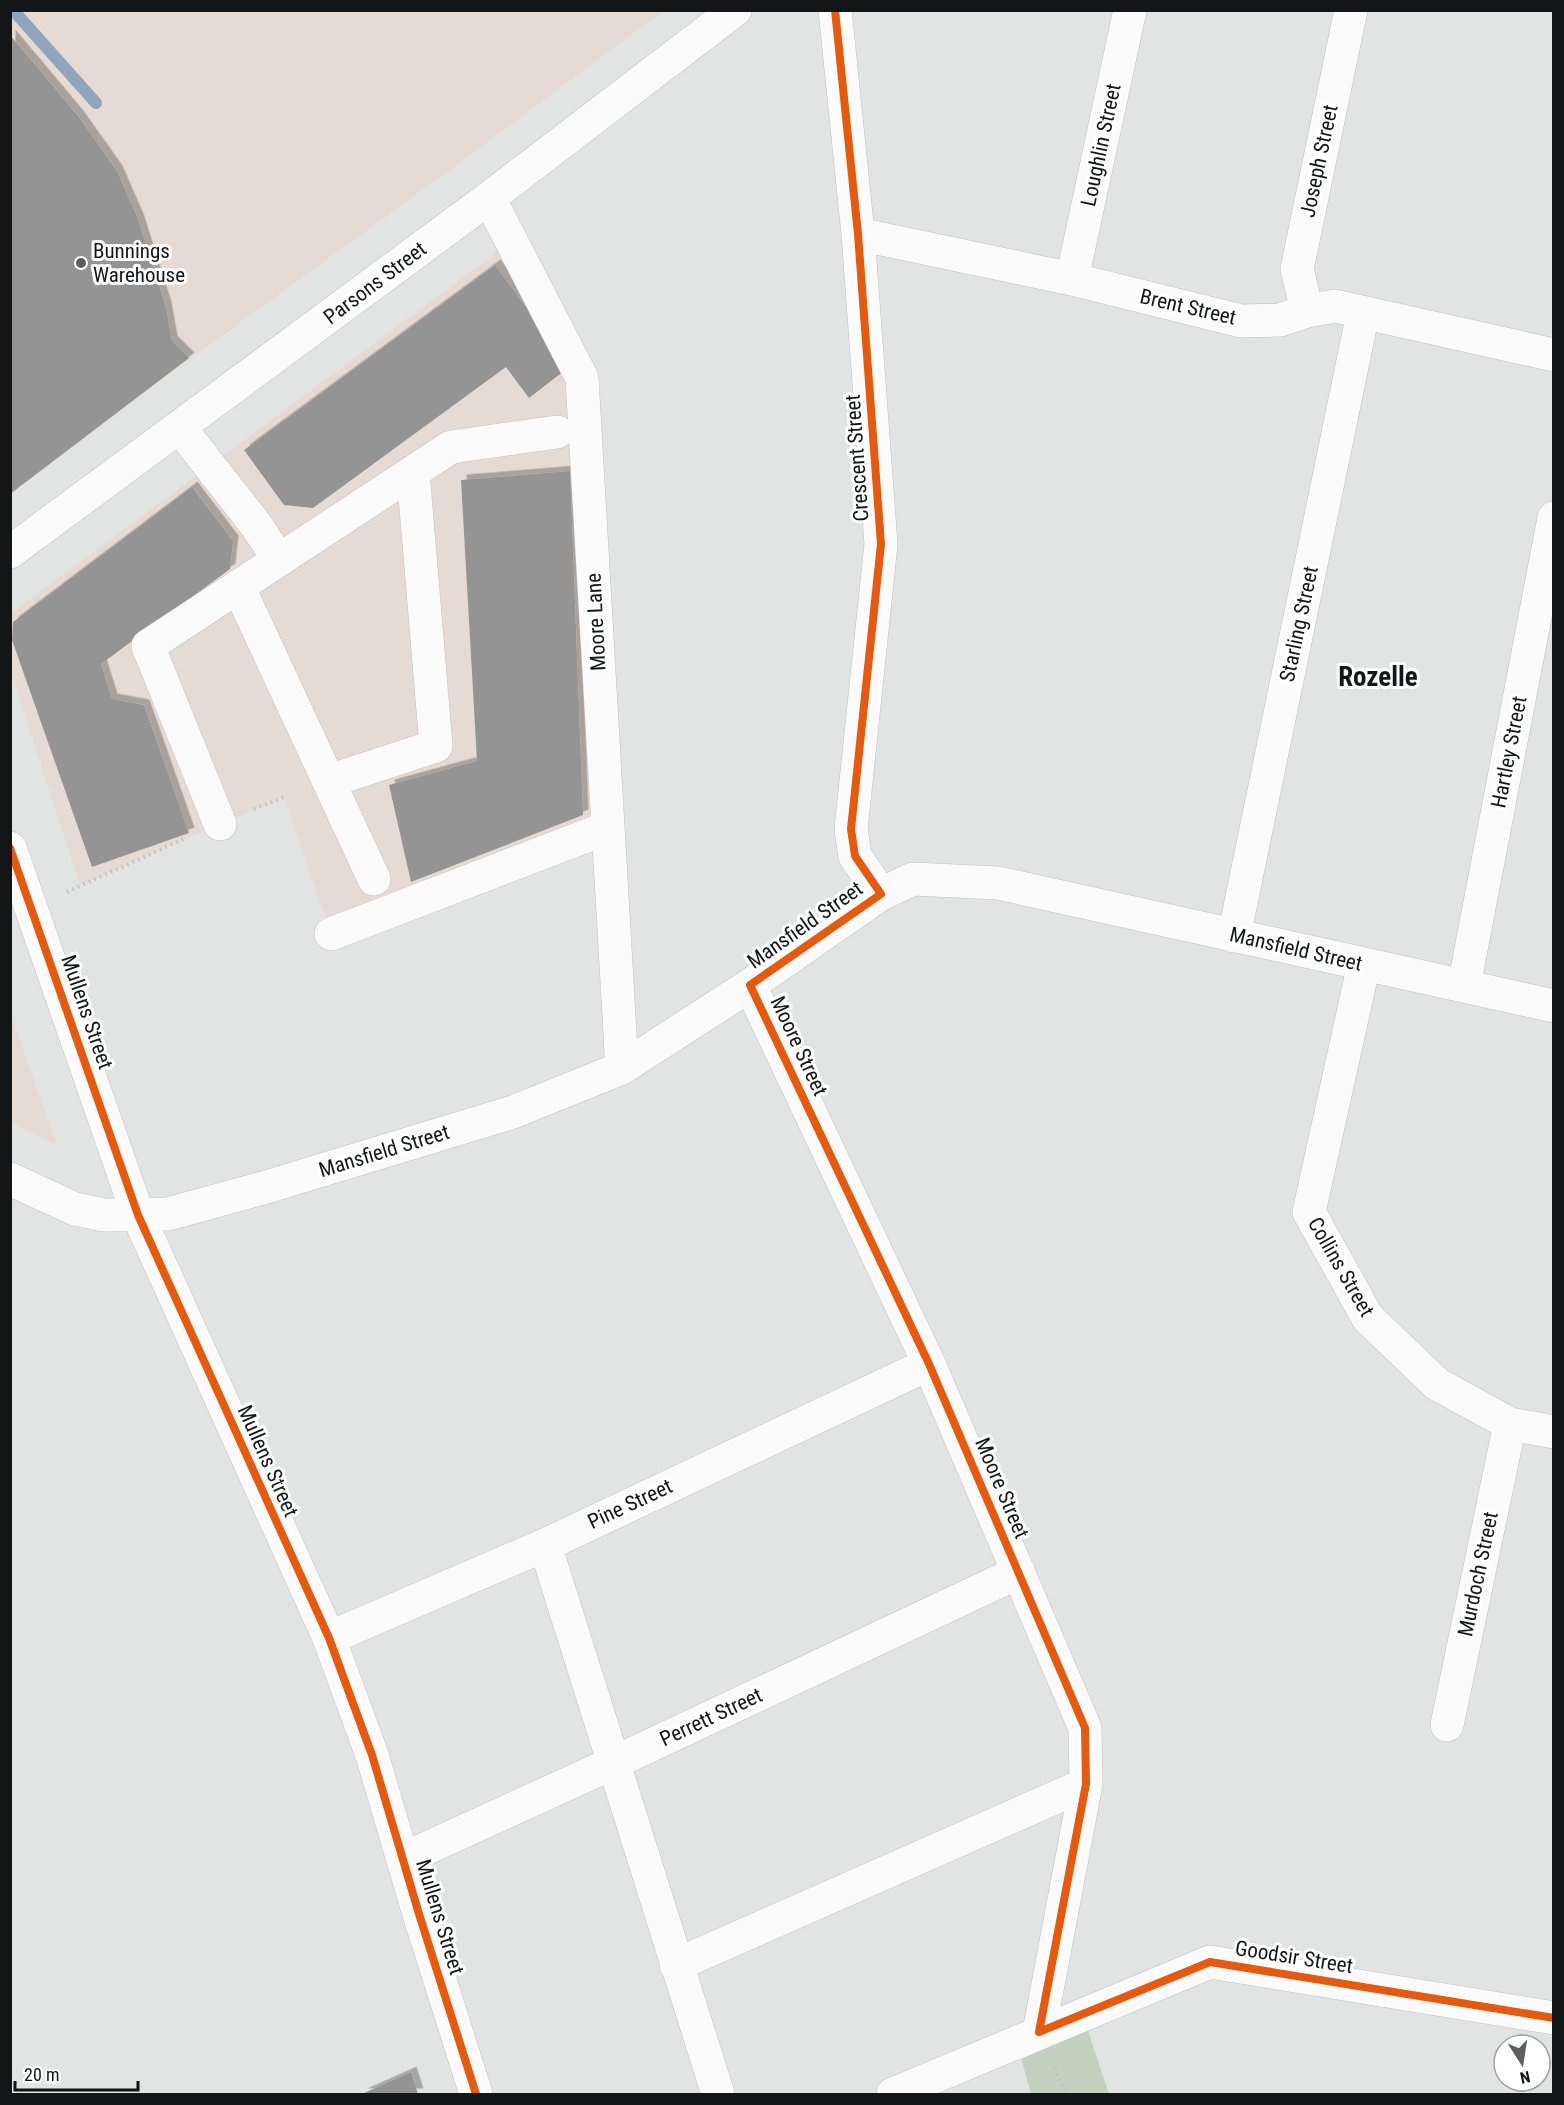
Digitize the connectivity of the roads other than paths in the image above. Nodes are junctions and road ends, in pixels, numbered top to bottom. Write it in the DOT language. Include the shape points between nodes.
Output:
graph roads {
  1 [pos="735,10"];
  2 [pos="835,10"];
  3 [pos="1130,10"];
  4 [pos="1351,10"];
  5 [pos="489,198"];
  6 [pos="858,234"];
  7 [pos="1072,279"];
  8 [pos="1307,311"];
  9 [pos="1363,313"];
  10 [pos="1554,355"];
  11 [pos="180,428"];
  12 [pos="557,432"];
  13 [pos="413,472"];
  14 [pos="1554,518"];
  15 [pos="10,552"];
  16 [pos="279,560"];
  17 [pos="238,586"];
  18 [pos="329,782"];
  19 [pos="220,824"];
  20 [pos="607,828"];
  21 [pos="10,849"];
  22 [pos="374,879"];
  23 [pos="881,894"];
  24 [pos="331,934"];
  25 [pos="1234,936"];
  26 [pos="1364,964"];
  27 [pos="750,985"];
  28 [pos="1464,986"];
  29 [pos="1554,1006"];
  30 [pos="622,1068"];
  31 [pos="10,1179"];
  32 [pos="138,1215"];
  33 [pos="929,1364"];
  34 [pos="1510,1424"];
  35 [pos="1554,1432"];
  36 [pos="545,1545"];
  37 [pos="1019,1572"];
  38 [pos="329,1638"];
  39 [pos="1447,1725"];
  40 [pos="613,1763"];
  41 [pos="1086,1784"];
  42 [pos="403,1859"];
  43 [pos="676,1965"];
  44 [pos="1554,2018"];
  45 [pos="1039,2032"];
  46 [pos="476,2094"];
  47 [pos="718,2094"];
  48 [pos="893,2094"];
  1 -- 5 [label="street, Parsons Street"];
  2 -- 6 [label="street, Crescent Street"];
  3 -- 7 [label="street, Loughlin Street"];
  4 -- 8 [label="street, Joseph Street" via="1297,269"];
  5 -- 11 [label="street, Parsons Street"];
  5 -- 20 [label="street, Moore Lane" via="582,378"];
  6 -- 7 [label="street, Brent Street"];
  6 -- 23 [label="street, Crescent Street" via="881,544 850,829 855,856"];
  7 -- 8 [label="street, Brent Street" via="1241,321 1280,320"];
  8 -- 9 [label="street, Brent Street" via="1335,306"];
  9 -- 10 [label="street, Brent Street"];
  9 -- 25 [label="street, Starling Street"];
  11 -- 15 [label="street, Parsons Street"];
  11 -- 16 [label="street"];
  12 -- 13 [label="street" via="451,447"];
  13 -- 16 [label="street"];
  13 -- 18 [label="street" via="436,746"];
  14 -- 28 [label="street, Hartley Street"];
  16 -- 17 [label="street"];
  17 -- 18 [label="street"];
  17 -- 19 [label="street" via="148,646"];
  18 -- 22 [label="street"];
  20 -- 24 [label="street"];
  20 -- 30 [label="street, Moore Lane"];
  21 -- 32 [label="street, Mullens Street"];
  23 -- 25 [label="street, Mansfield Street" via="913,879 998,883"];
  23 -- 27 [label="street, Mansfield Street"];
  25 -- 26 [label="street, Mansfield Street"];
  26 -- 28 [label="street, Mansfield Street"];
  26 -- 34 [label="street, Collins Street" via="1309,1212 1368,1318 1437,1384"];
  27 -- 30 [label="street, Mansfield Street"];
  27 -- 33 [label="street, Moore Street"];
  28 -- 29 [label="street, Mansfield Street"];
  30 -- 32 [label="street, Mansfield Street" via="513,1112 263,1188 176,1212"];
  31 -- 32 [label="street, Mansfield Street" via="75,1209 104,1215"];
  32 -- 38 [label="street, Mullens Street"];
  33 -- 36 [label="street, Pine Street"];
  33 -- 37 [label="street, Moore Street"];
  34 -- 35 [label="street, Collins Street"];
  34 -- 39 [label="street, Murdoch Street"];
  36 -- 38 [label="street, Pine Street"];
  36 -- 40 [label="street"];
  37 -- 40 [label="street, Perrett Street"];
  37 -- 41 [label="street, Moore Street" via="1085,1728"];
  38 -- 42 [label="street, Mullens Street" via="372,1755"];
  40 -- 42 [label="street, Perrett Street"];
  40 -- 43 [label="street"];
  41 -- 43 [label="street"];
  41 -- 45 [label="street, Moore Street"];
  42 -- 46 [label="street, Mullens Street"];
  43 -- 47 [label="street"];
  44 -- 45 [label="street, Goodsir Street" via="1210,1962"];
  45 -- 48 [label="street, Goodsir Street"];
}
